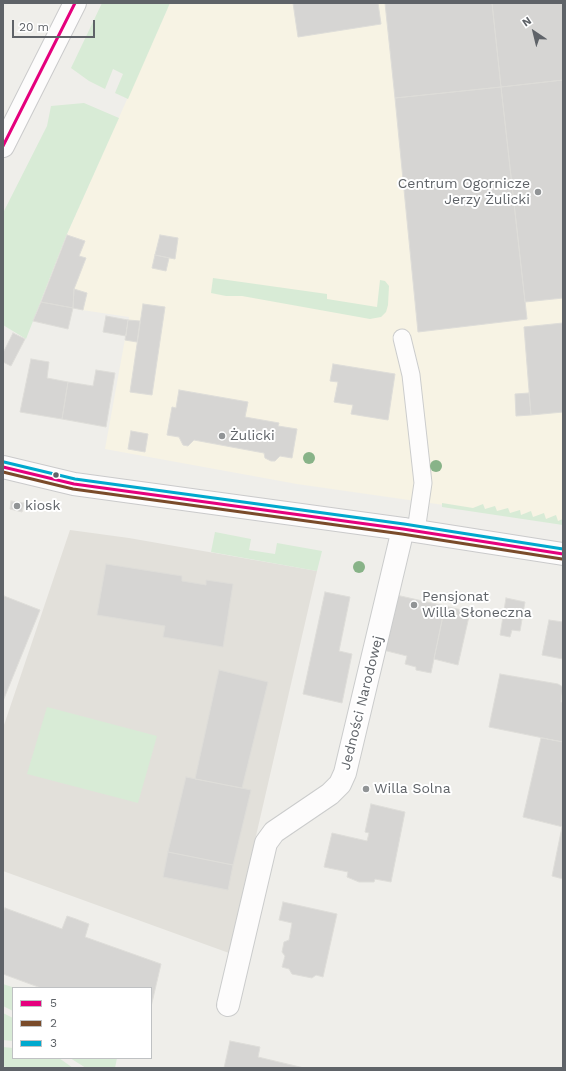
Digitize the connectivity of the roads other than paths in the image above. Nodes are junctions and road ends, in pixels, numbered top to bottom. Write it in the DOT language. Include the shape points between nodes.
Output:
graph roads {
  1 [pos="75,3"];
  2 [pos="3,146"];
  3 [pos="402,338"];
  4 [pos="3,467"];
  5 [pos="409,530"];
  6 [pos="563,554"];
  7 [pos="228,1005"];
  1 -- 2 [label="street"];
  3 -- 5 [label="lane" via="411,375 423,483"];
  4 -- 5 [label="street" via="74,484"];
  5 -- 6 [label="street"];
  5 -- 7 [label="street, Jedności Narodowej" via="345,773 340,784 330,794 274,832 266,843"];
}
